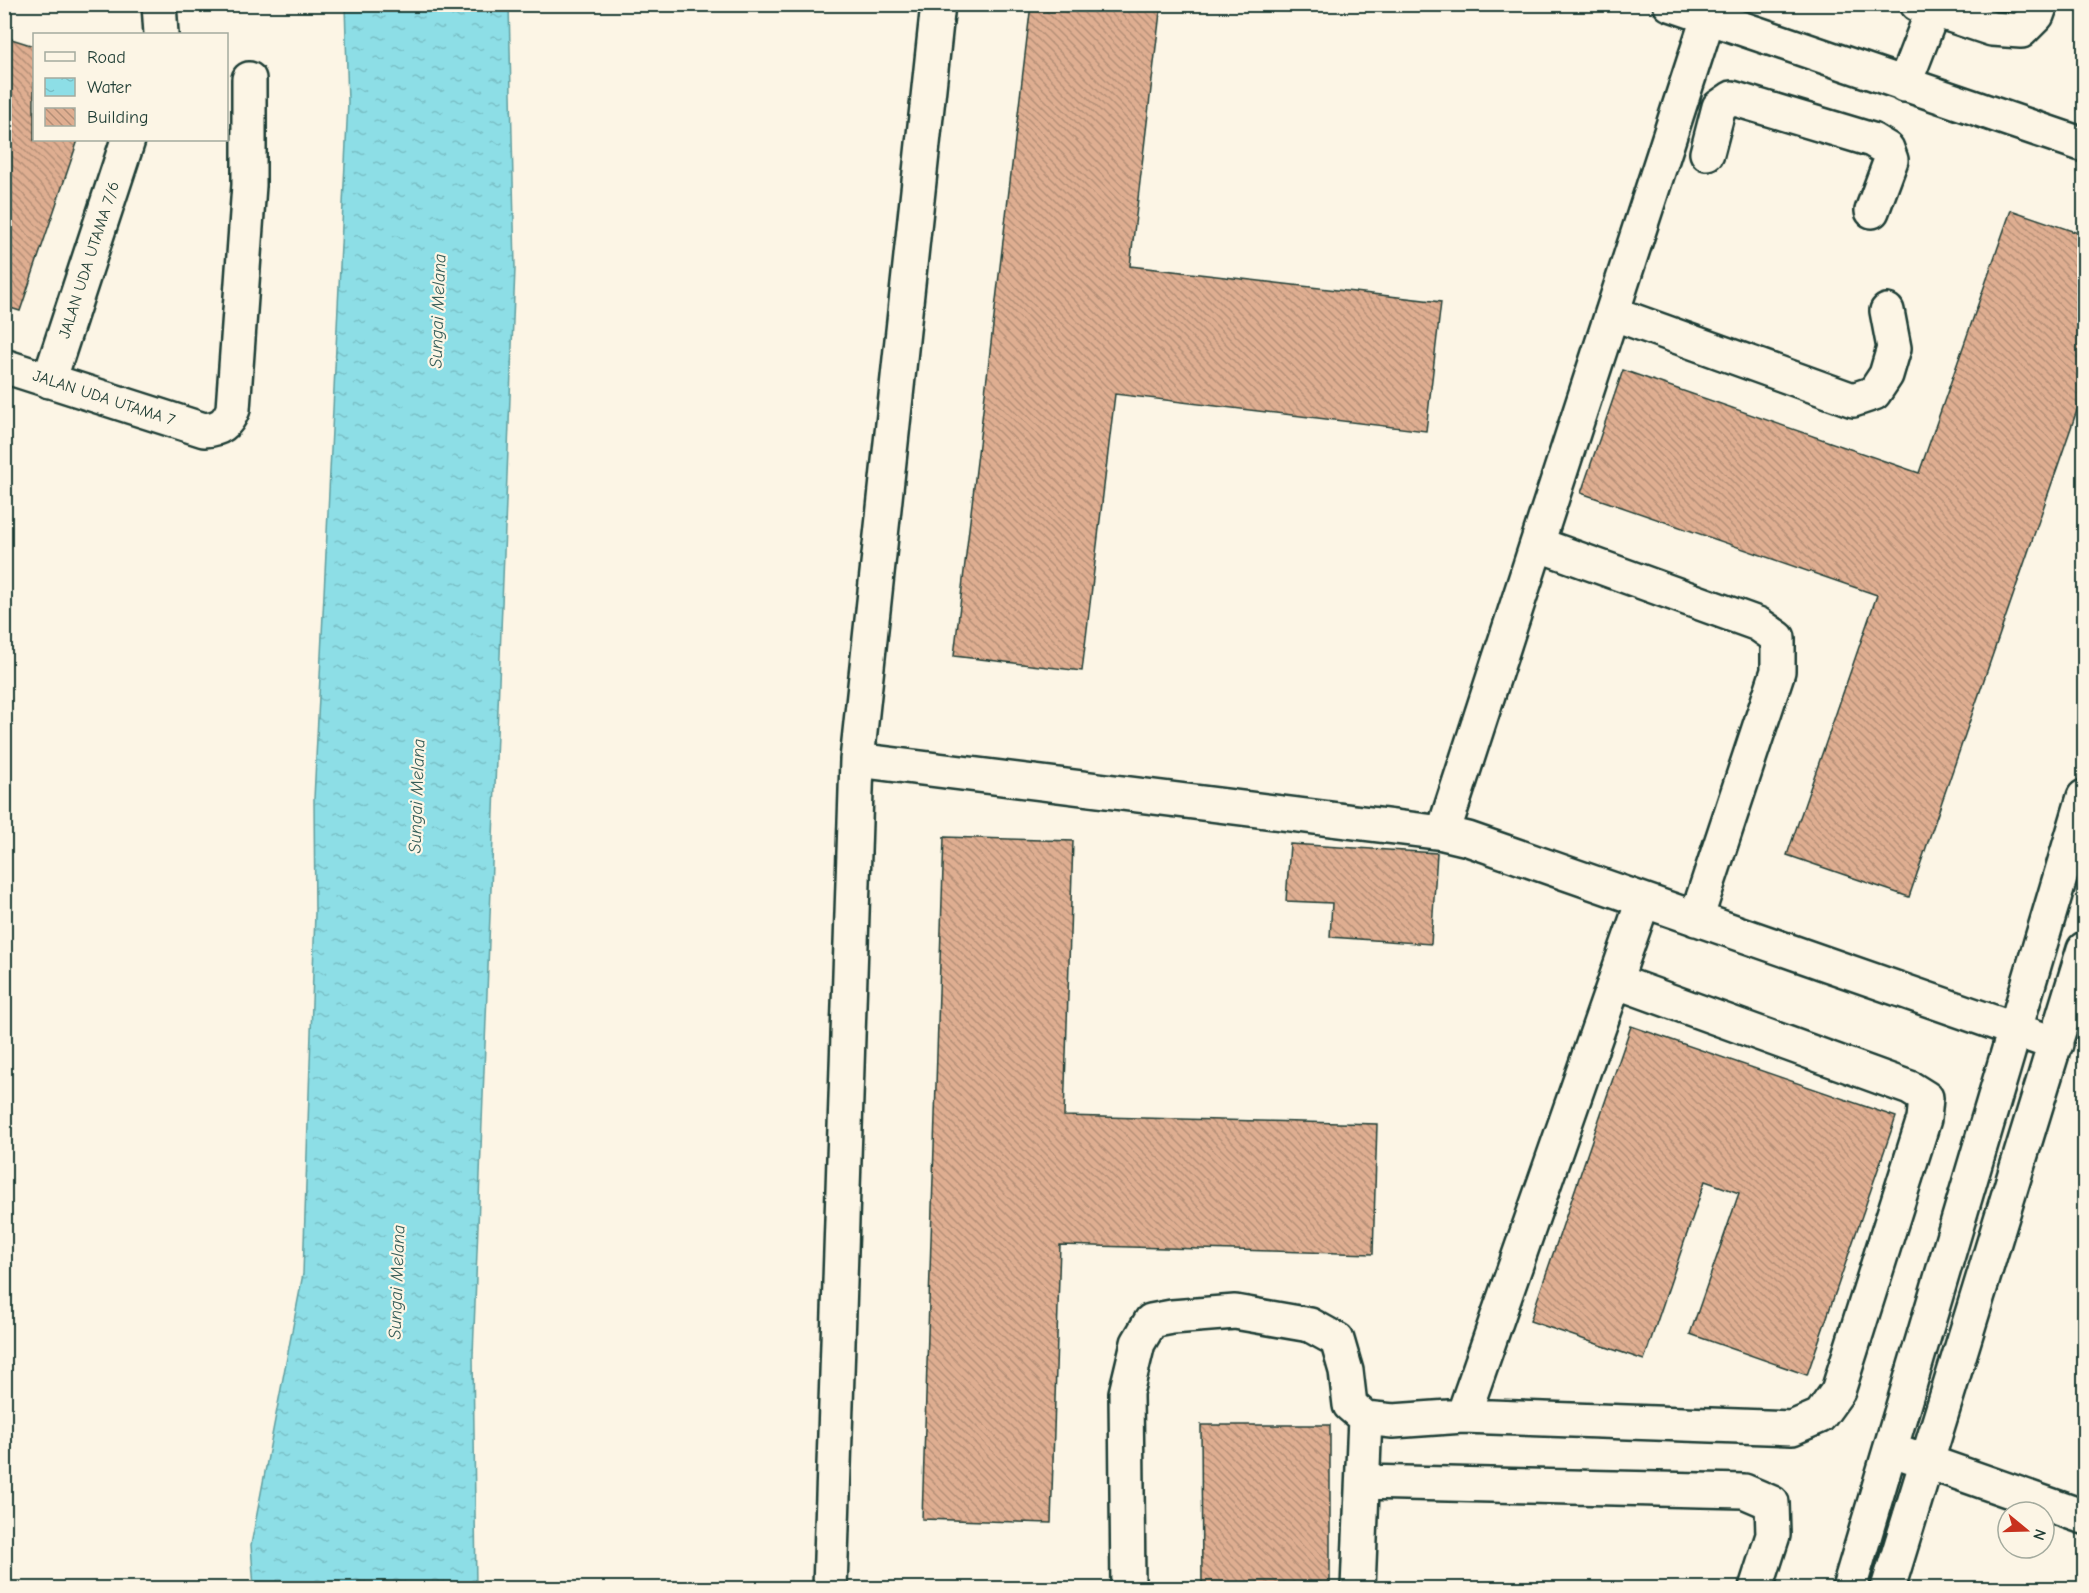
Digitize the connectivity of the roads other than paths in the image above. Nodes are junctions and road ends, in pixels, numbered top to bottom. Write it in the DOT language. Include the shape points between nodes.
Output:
graph roads {
  1 [pos="159,4"];
  2 [pos="938,4"];
  3 [pos="1670,4"];
  4 [pos="2041,4"];
  5 [pos="1925,7"];
  6 [pos="1708,18"];
  7 [pos="161,33"];
  8 [pos="249,79"];
  9 [pos="1904,85"];
  10 [pos="128,141"];
  11 [pos="2085,145"];
  12 [pos="1707,153"];
  13 [pos="1872,211"];
  14 [pos="1887,311"];
  15 [pos="1612,313"];
  16 [pos="4,366"];
  17 [pos="49,381"];
  18 [pos="1537,544"];
  19 [pos="857,760"];
  20 [pos="2085,797"];
  21 [pos="1443,833"];
  22 [pos="1644,901"];
  23 [pos="1696,919"];
  24 [pos="2085,949"];
  25 [pos="1615,981"];
  26 [pos="2016,1031"];
  27 [pos="2056,1044"];
  28 [pos="1463,1416"];
  29 [pos="1365,1418"];
  30 [pos="1890,1450"];
  31 [pos="1926,1461"];
  32 [pos="1363,1482"];
  33 [pos="2085,1517"];
  34 [pos="830,1588"];
  35 [pos="1128,1588"];
  36 [pos="1358,1588"];
  37 [pos="1756,1588"];
  38 [pos="1849,1588"];
  39 [pos="1888,1588"];
  1 -- 7 [label="street"];
  2 -- 19 [label="street"];
  3 -- 6 [label="street"];
  4 -- 5 [label="street" via="2037,15 2021,32 1992,29"];
  5 -- 9 [label="street"];
  6 -- 9 [label="street"];
  6 -- 15 [label="street"];
  8 -- 17 [label="street, JALAN UDA UTAMA 7" via="249,185 233,409 222,426 204,430"];
  9 -- 11 [label="street"];
  10 -- 17 [label="street, JALAN UDA UTAMA 7/6"];
  12 -- 13 [label="street" via="1719,107 1732,98 1872,140 1887,149 1891,160"];
  14 -- 15 [label="street" via="1894,348 1886,375 1874,393 1852,400"];
  15 -- 18 [label="street"];
  16 -- 17 [label="street, JALAN UDA UTAMA 7"];
  18 -- 21 [label="street"];
  18 -- 23 [label="street" via="1758,624 1778,638 1778,671"];
  19 -- 21 [label="street"];
  19 -- 34 [label="street"];
  20 -- 26 [label="street"];
  21 -- 22 [label="street"];
  22 -- 23 [label="street"];
  22 -- 25 [label="street"];
  23 -- 26 [label="street"];
  24 -- 27 [label="street"];
  25 -- 28 [label="street"];
  25 -- 28 [label="street" via="1910,1088 1926,1098 1924,1119 1838,1391 1820,1416 1792,1428"];
  26 -- 27 [label="street"];
  26 -- 30 [label="street"];
  27 -- 31 [label="street"];
  28 -- 29 [label="street" via="1393,1421"];
  29 -- 32 [label="street"];
  29 -- 35 [label="street" via="1350,1405 1337,1340 1310,1325 1235,1312 1151,1321 1138,1343 1126,1393"];
  30 -- 31 [label="street"];
  30 -- 38 [label="street"];
  31 -- 33 [label="street"];
  31 -- 39 [label="street"];
  32 -- 36 [label="street"];
  32 -- 37 [label="street" via="1744,1491 1772,1503 1773,1535"];
}
